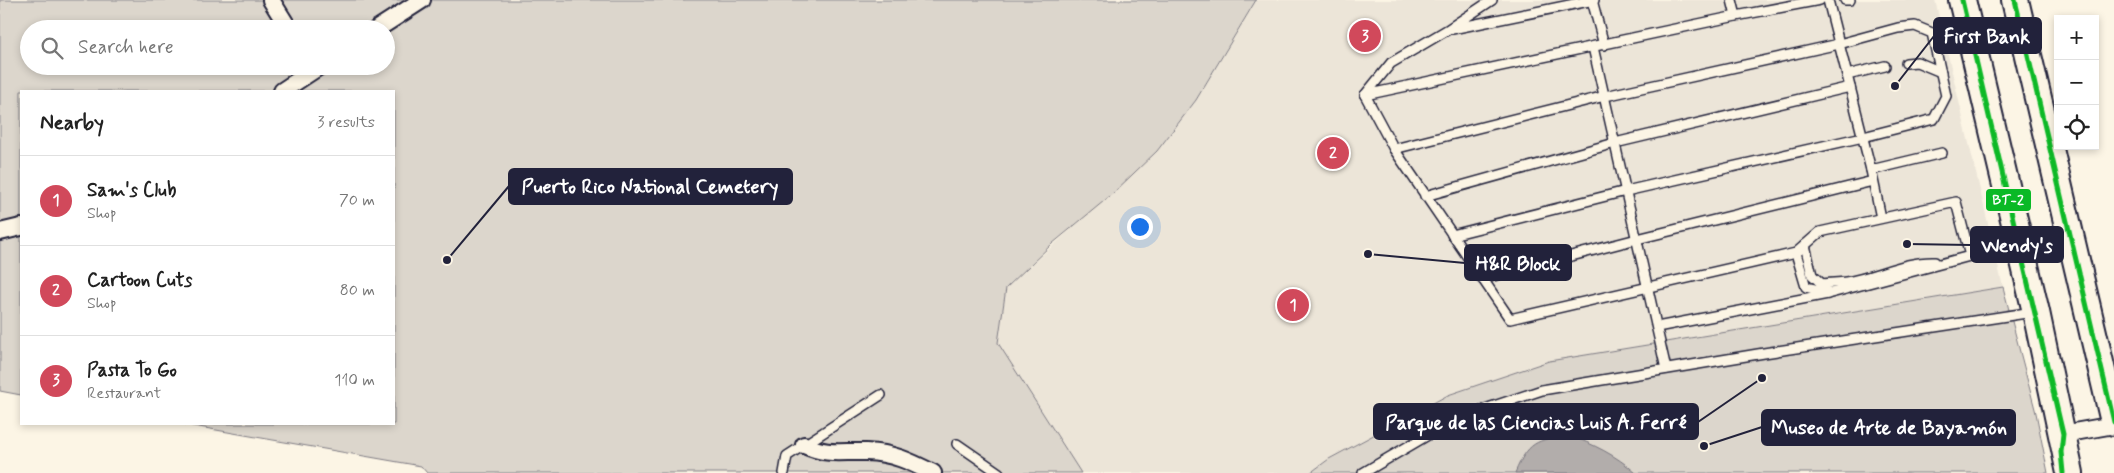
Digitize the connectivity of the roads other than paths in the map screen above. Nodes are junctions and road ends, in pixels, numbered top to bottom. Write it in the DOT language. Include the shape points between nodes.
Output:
graph roads {
  1 [pos="271,0"];
  2 [pos="422,0"];
  3 [pos="1492,0"];
  4 [pos="1593,0"];
  5 [pos="1732,0"];
  6 [pos="1820,0"];
  7 [pos="1828,0"];
  8 [pos="1845,0"];
  9 [pos="1850,0"];
  10 [pos="1962,0"];
  11 [pos="2015,0"];
  12 [pos="1736,16"];
  13 [pos="283,20"];
  14 [pos="392,20"];
  15 [pos="1447,30"];
  16 [pos="1839,44"];
  17 [pos="1604,45"];
  18 [pos="1594,47"];
  19 [pos="1906,63"];
  20 [pos="1885,66"];
  21 [pos="1941,72"];
  22 [pos="306,75"];
  23 [pos="1847,75"];
  24 [pos="1850,87"];
  25 [pos="283,90"];
  26 [pos="1365,95"];
  27 [pos="1604,96"];
  28 [pos="1862,137"];
  29 [pos="1615,143"];
  30 [pos="1394,149"];
  31 [pos="1942,153"];
  32 [pos="1871,170"];
  33 [pos="1873,181"];
  34 [pos="1626,191"];
  35 [pos="1426,196"];
  36 [pos="1881,218"];
  37 [pos="20,227"];
  38 [pos="0,232"];
  39 [pos="1452,235"];
  40 [pos="1637,239"];
  41 [pos="1805,245"];
  42 [pos="1796,252"];
  43 [pos="1945,263"];
  44 [pos="1482,279"];
  45 [pos="1648,287"];
  46 [pos="1832,294"];
  47 [pos="2036,312"];
  48 [pos="1657,326"];
  49 [pos="1666,369"];
  50 [pos="882,395"];
  51 [pos="2114,423"];
  52 [pos="2063,434"];
  53 [pos="957,444"];
  54 [pos="804,445"];
  55 [pos="784,473"];
  56 [pos="933,473"];
  57 [pos="999,473"];
  58 [pos="1363,473"];
  59 [pos="2063,473"];
  60 [pos="2070,473"];
  1 -- 13 [label="street"];
  2 -- 14 [label="street"];
  3 -- 15 [label="lane"];
  4 -- 15 [label="lane"];
  4 -- 17 [label="lane"];
  5 -- 12 [label="lane"];
  6 -- 12 [label="lane"];
  7 -- 16 [label="lane"];
  8 -- 9 [label="lane"];
  10 -- 47 [label="main road"];
  11 -- 51 [label="main road"];
  12 -- 17 [label="lane"];
  15 -- 26 [label="lane" via="1391,63"];
  16 -- 21 [label="lane" via="1915,26 1932,33"];
  16 -- 23 [label="lane"];
  16 -- 27 [label="lane"];
  17 -- 18 [label="lane"];
  18 -- 26 [label="lane"];
  18 -- 27 [label="lane"];
  19 -- 21 [label="lane" via="1917,62"];
  20 -- 23 [label="lane"];
  21 -- 28 [label="lane" via="1946,96 1934,119"];
  22 -- 25 [label="street"];
  23 -- 24 [label="lane"];
  24 -- 28 [label="lane"];
  24 -- 29 [label="lane"];
  26 -- 30 [label="lane"];
  27 -- 29 [label="lane"];
  27 -- 30 [label="lane"];
  28 -- 32 [label="lane"];
  28 -- 34 [label="lane"];
  29 -- 34 [label="lane"];
  29 -- 35 [label="lane"];
  30 -- 35 [label="lane"];
  31 -- 32 [label="lane"];
  32 -- 33 [label="lane"];
  33 -- 36 [label="lane"];
  33 -- 40 [label="lane"];
  34 -- 39 [label="lane"];
  34 -- 40 [label="lane"];
  35 -- 39 [label="lane"];
  36 -- 41 [label="lane" via="1820,232"];
  36 -- 43 [label="lane" via="1956,202 1970,256"];
  37 -- 38 [label="street"];
  39 -- 44 [label="lane"];
  40 -- 44 [label="lane"];
  40 -- 45 [label="lane"];
  41 -- 42 [label="lane"];
  41 -- 43 [label="lane" via="1812,275 1822,284 1847,282 1923,262"];
  42 -- 45 [label="lane"];
  42 -- 46 [label="lane" via="1806,287"];
  43 -- 46 [label="lane"];
  44 -- 45 [label="lane" via="1510,320"];
  45 -- 48 [label="lane"];
  46 -- 48 [label="lane"];
  47 -- 49 [label="lane"];
  47 -- 52 [label="main road"];
  48 -- 49 [label="lane"];
  49 -- 58 [label="lane" via="1542,390 1455,419"];
  50 -- 54 [label="lane"];
  51 -- 52 [label="street"];
  52 -- 59 [label="lane"];
  52 -- 60 [label="main road"];
  53 -- 57 [label="lane"];
  54 -- 55 [label="lane" via="787,456"];
  54 -- 56 [label="street" via="820,452 866,452 903,457"];
}
